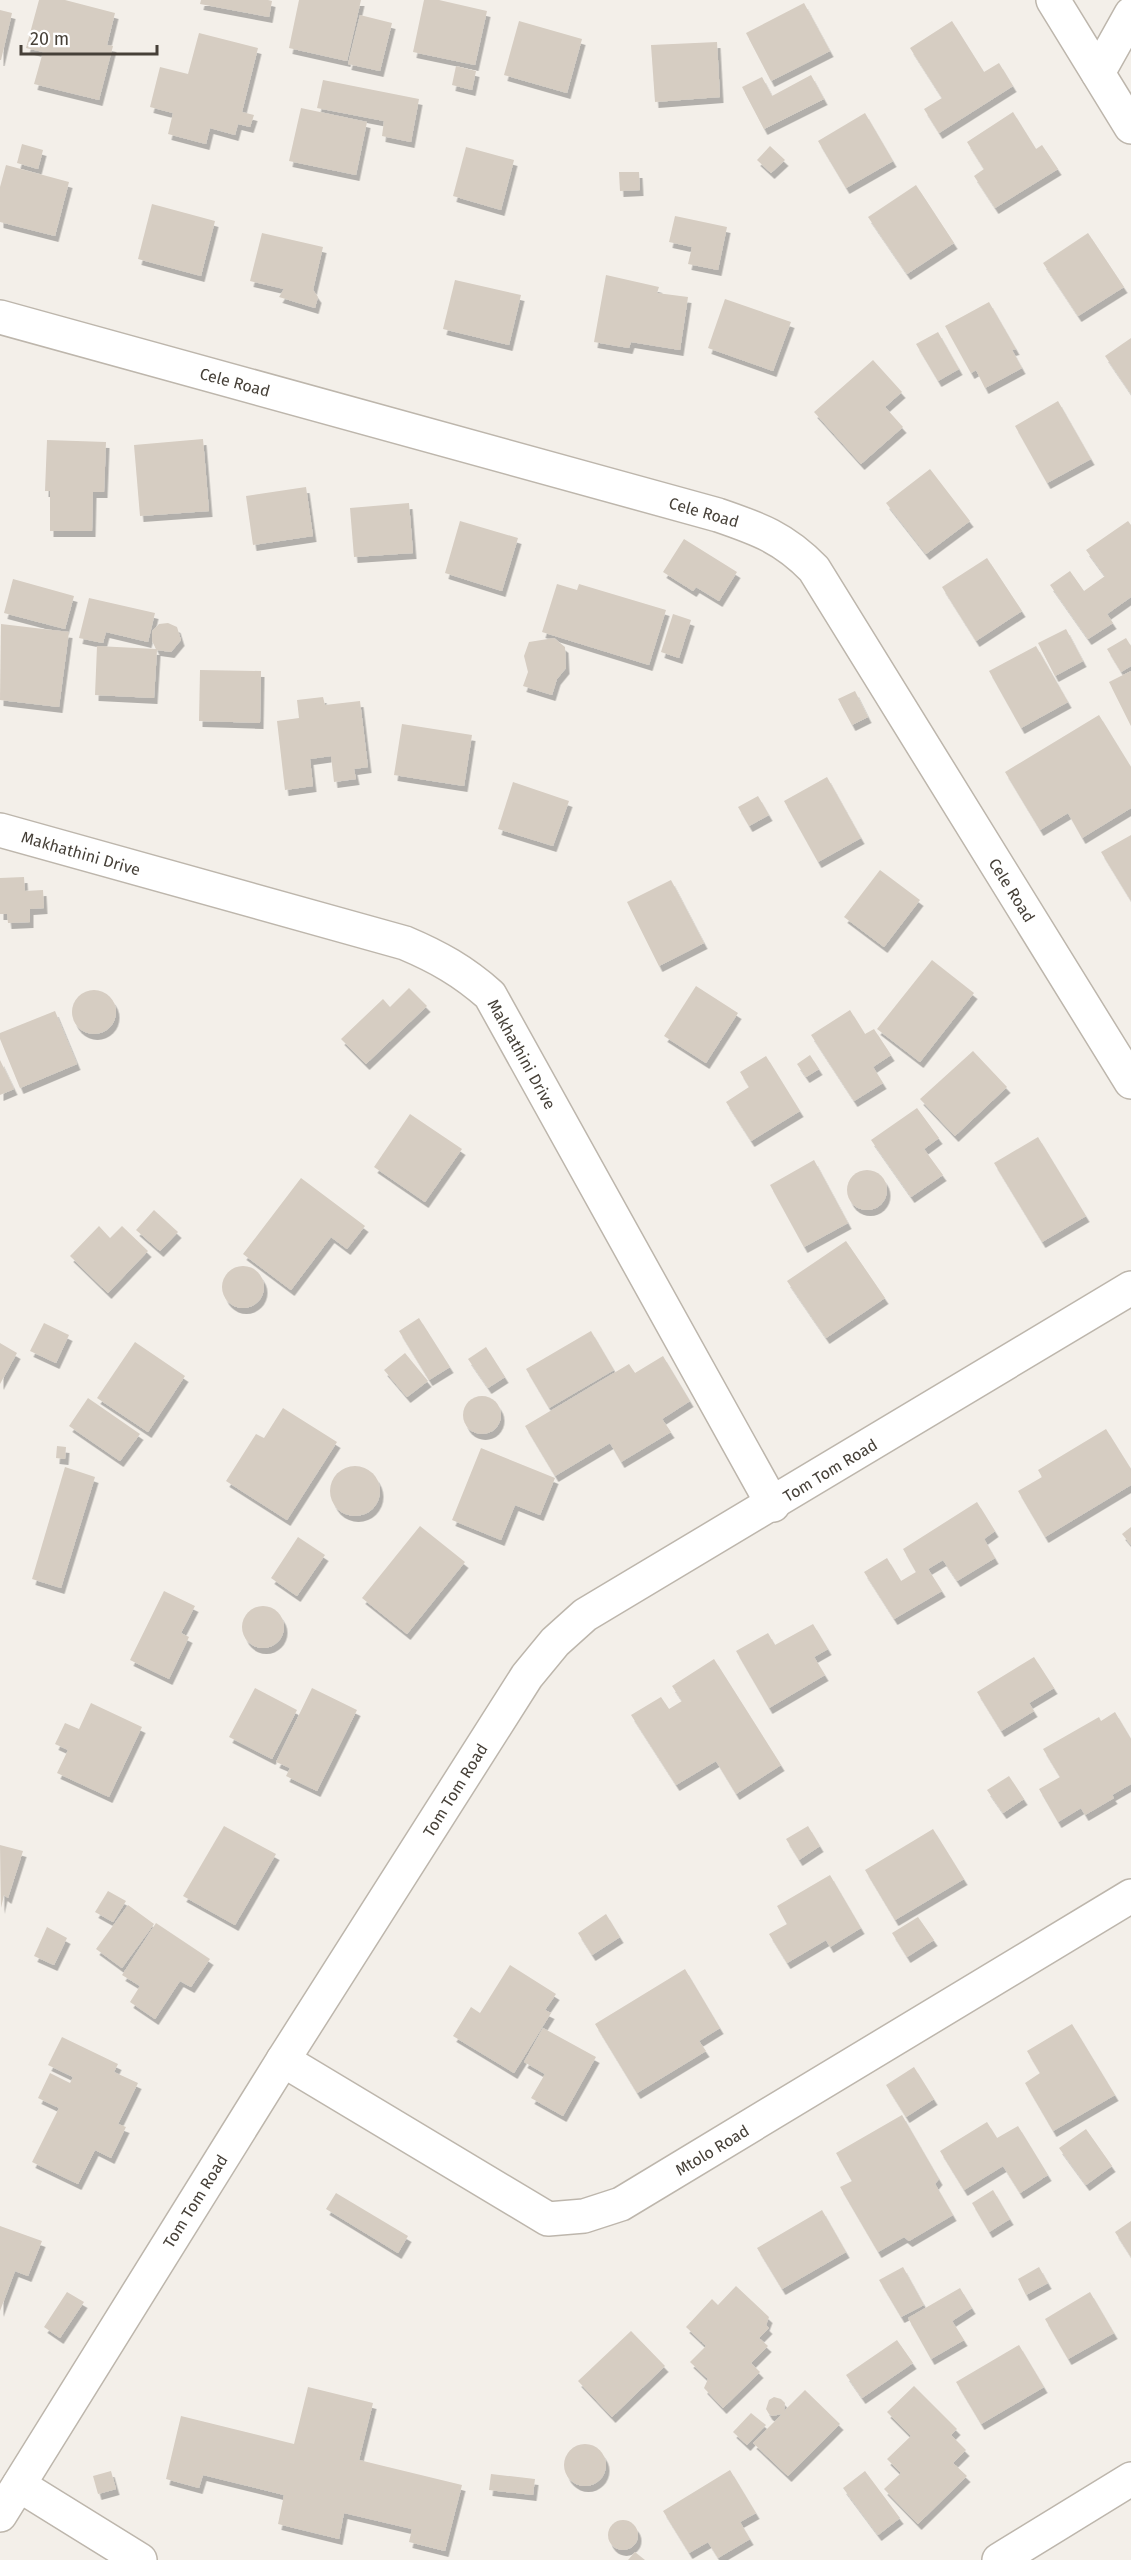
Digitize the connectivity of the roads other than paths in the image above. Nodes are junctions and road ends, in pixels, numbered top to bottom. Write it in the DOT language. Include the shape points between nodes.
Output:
graph roads {
  1 [pos="1053,0"];
  2 [pos="1131,14"];
  3 [pos="1098,73"];
  4 [pos="1131,127"];
  5 [pos="0,317"];
  6 [pos="0,830"];
  7 [pos="1131,1083"];
  8 [pos="1131,1288"];
  9 [pos="773,1505"];
  10 [pos="1131,1896"];
  11 [pos="283,2061"];
  12 [pos="1131,2479"];
  13 [pos="19,2485"];
  14 [pos="0,2515"];
  15 [pos="140,2560"];
  16 [pos="999,2560"];
  1 -- 3 [label="street"];
  2 -- 3 [label="street"];
  3 -- 4 [label="street"];
  5 -- 7 [label="street, Cele Road" via="718,515 767,531 796,550 814,569"];
  6 -- 9 [label="street, Makhathini Drive" via="405,944 466,973 490,995"];
  8 -- 9 [label="street, Tom Tom Road"];
  9 -- 11 [label="street, Tom Tom Road" via="585,1615 555,1642 527,1676"];
  10 -- 11 [label="street, Mtolo Road" via="621,2204 584,2216 548,2219"];
  11 -- 13 [label="street, Tom Tom Road"];
  12 -- 16 [label="street"];
  13 -- 14 [label="street, Tom Tom Road"];
  13 -- 15 [label="street"];
}
